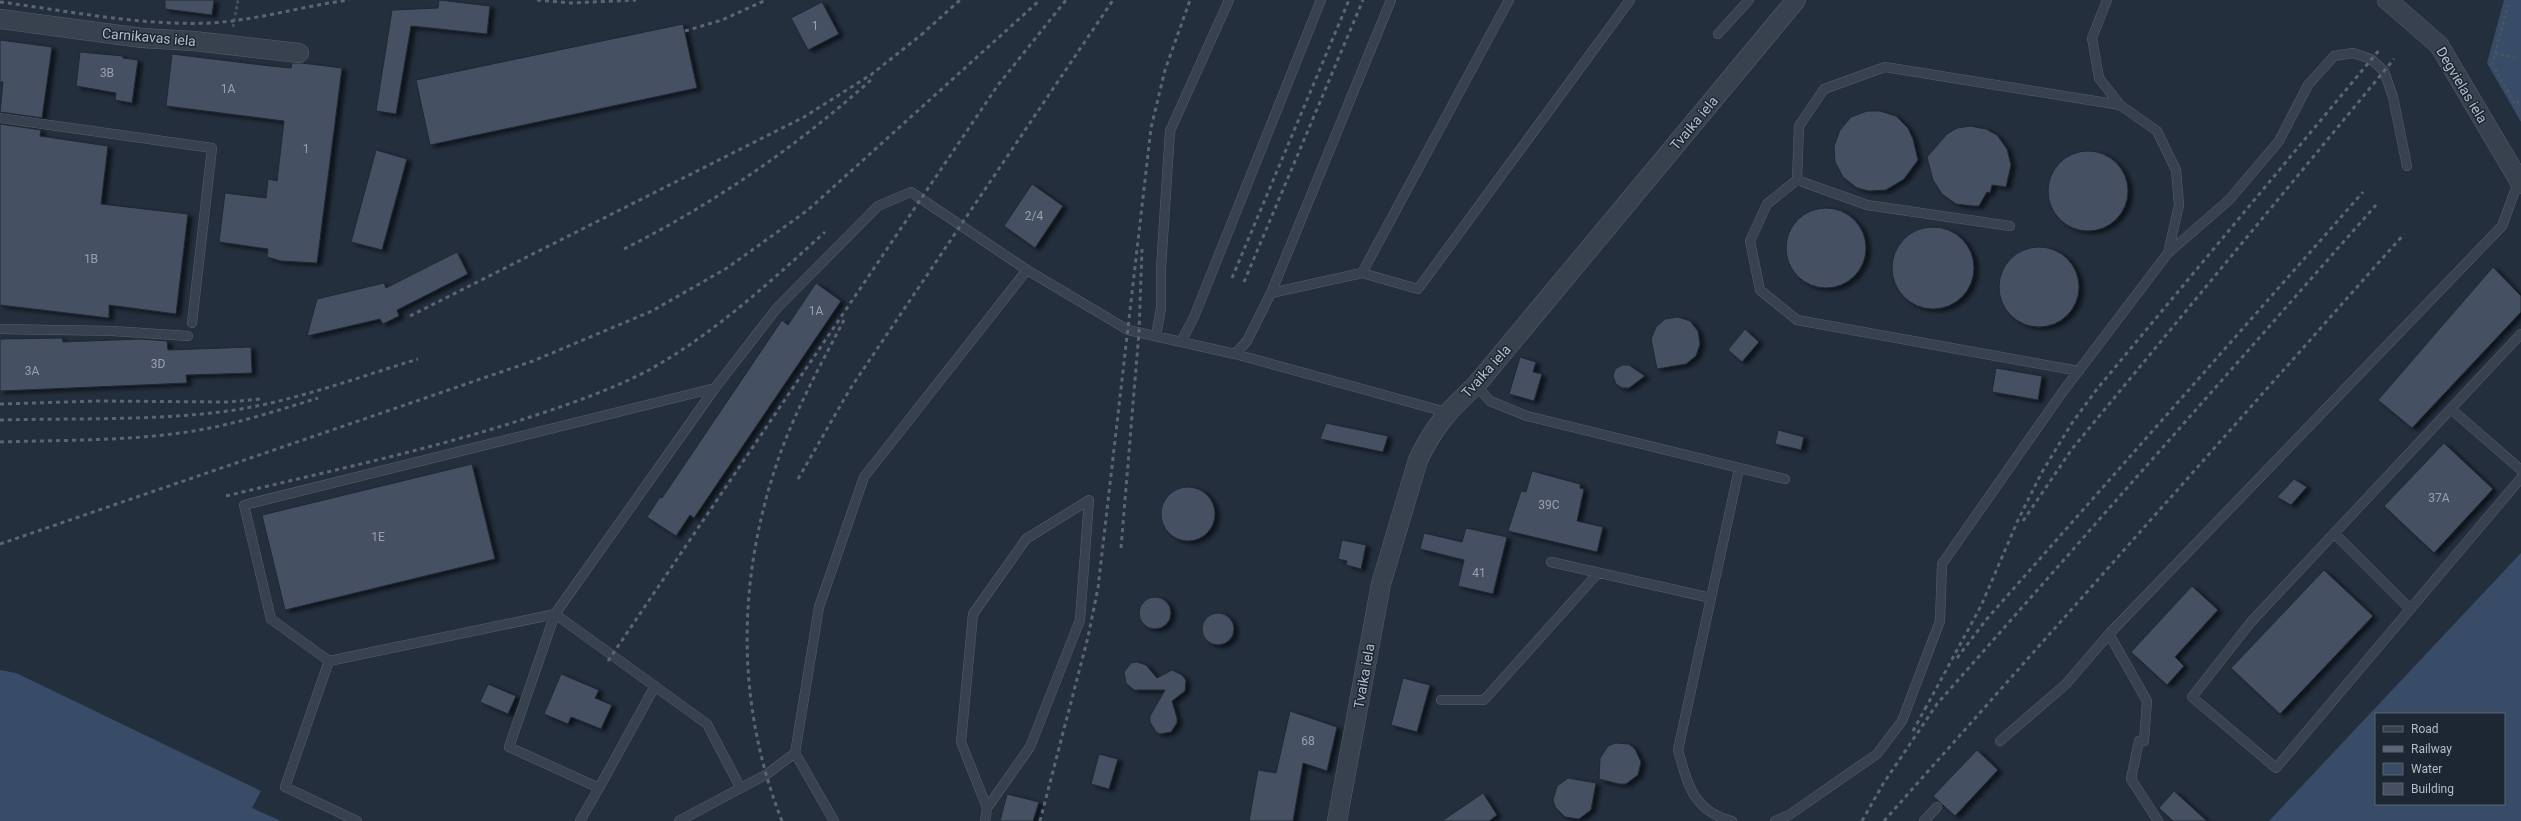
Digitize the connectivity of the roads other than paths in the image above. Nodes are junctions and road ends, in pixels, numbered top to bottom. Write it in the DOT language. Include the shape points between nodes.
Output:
graph roads {
  1 [pos="1229,0"];
  2 [pos="1321,0"];
  3 [pos="1391,0"];
  4 [pos="1509,0"];
  5 [pos="1630,0"];
  6 [pos="1749,0"];
  7 [pos="1796,0"];
  8 [pos="2107,0"];
  9 [pos="2387,0"];
  10 [pos="0,19"];
  11 [pos="1718,34"];
  12 [pos="299,53"];
  13 [pos="2120,105"];
  14 [pos="0,118"];
  15 [pos="2407,166"];
  16 [pos="1797,180"];
  17 [pos="2520,182"];
  18 [pos="2010,226"];
  19 [pos="2168,253"];
  20 [pos="1027,270"];
  21 [pos="1362,273"];
  22 [pos="1271,293"];
  23 [pos="192,323"];
  24 [pos="0,329"];
  25 [pos="2521,334"];
  26 [pos="188,336"];
  27 [pos="1156,336"];
  28 [pos="1181,342"];
  29 [pos="1235,354"];
  30 [pos="2079,371"];
  31 [pos="1476,385"];
  32 [pos="715,388"];
  33 [pos="2451,409"];
  34 [pos="1446,412"];
  35 [pos="1739,469"];
  36 [pos="2521,470"];
  37 [pos="2521,478"];
  38 [pos="1785,479"];
  39 [pos="2334,533"];
  40 [pos="1551,562"];
  41 [pos="1598,573"];
  42 [pos="1711,598"];
  43 [pos="2410,609"];
  44 [pos="555,614"];
  45 [pos="2109,634"];
  46 [pos="329,661"];
  47 [pos="655,686"];
  48 [pos="1442,700"];
  49 [pos="2000,741"];
  50 [pos="795,753"];
  51 [pos="740,787"];
  52 [pos="600,788"];
  53 [pos="1937,807"];
  54 [pos="987,808"];
  55 [pos="357,821"];
  56 [pos="580,821"];
  57 [pos="679,821"];
  58 [pos="834,821"];
  59 [pos="986,821"];
  60 [pos="1337,821"];
  61 [pos="1732,821"];
  62 [pos="1777,821"];
  63 [pos="1924,821"];
  64 [pos="2158,821"];
  1 -- 27 [label="lane" via="1170,131 1161,268 1161,308"];
  2 -- 28 [label="lane" via="1194,317"];
  3 -- 22 [label="lane"];
  4 -- 21 [label="lane"];
  5 -- 21 [label="lane" via="1418,289"];
  6 -- 11 [label="lane"];
  7 -- 31 [label="street, Tvaika iela"];
  8 -- 13 [label="lane" via="2092,38 2099,78"];
  9 -- 17 [label="street, Degvielas iela" via="2439,46"];
  10 -- 12 [label="street, Carnikavas iela" via="142,38"];
  13 -- 16 [label="lane" via="1885,67 1824,89 1799,126"];
  13 -- 19 [label="lane" via="2157,131 2176,170 2179,204"];
  14 -- 23 [label="lane" via="212,148"];
  15 -- 19 [label="lane" via="2393,97 2384,71 2371,59 2353,53 2334,56 2308,85 2279,141 2229,200"];
  16 -- 18 [label="lane" via="1867,205"];
  16 -- 30 [label="lane" via="1767,204 1750,241 1760,290 1798,320"];
  17 -- 45 [label="lane" via="2502,226"];
  19 -- 30 [label="lane"];
  20 -- 27 [label="lane" via="1128,330"];
  20 -- 32 [label="lane" via="911,192 878,206 776,308"];
  20 -- 50 [label="lane" via="864,477 819,607"];
  21 -- 22 [label="lane"];
  22 -- 29 [label="lane" via="1247,341"];
  24 -- 26 [label="lane" via="113,331"];
  25 -- 33 [label="lane"];
  27 -- 28 [label="lane"];
  28 -- 29 [label="lane"];
  29 -- 34 [label="lane"];
  30 -- 62 [label="lane" via="1942,564 1940,622 1902,721 1877,754"];
  31 -- 34 [label="street, Tvaika iela"];
  31 -- 35 [label="lane" via="1490,401 1520,414"];
  32 -- 44 [label="lane"];
  32 -- 46 [label="lane" via="244,505 271,620"];
  33 -- 36 [label="lane"];
  33 -- 39 [label="lane"];
  34 -- 60 [label="street, Tvaika iela" via="1427,440 1418,460 1381,584"];
  35 -- 38 [label="lane"];
  35 -- 42 [label="lane"];
  37 -- 43 [label="lane"];
  39 -- 43 [label="lane"];
  39 -- 43 [label="lane" via="2251,622 2192,697 2276,768"];
  40 -- 41 [label="lane"];
  41 -- 42 [label="lane"];
  41 -- 48 [label="lane" via="1484,700"];
  42 -- 61 [label="lane" via="1678,750 1690,790 1715,816"];
  44 -- 46 [label="lane"];
  44 -- 47 [label="lane"];
  44 -- 52 [label="lane" via="509,747"];
  45 -- 49 [label="lane" via="2066,684"];
  45 -- 64 [label="lane" via="2147,701 2144,741 2138,741 2131,779"];
  46 -- 55 [label="lane" via="285,787"];
  47 -- 51 [label="lane" via="707,724"];
  47 -- 52 [label="lane"];
  50 -- 51 [label="lane" via="767,774"];
  50 -- 58 [label="lane"];
  51 -- 57 [label="lane"];
  52 -- 56 [label="lane"];
  53 -- 63 [label="lane"];
  54 -- 54 [label="lane" via="961,742 973,614 1026,539 1089,500 1080,620 1030,747"];
  54 -- 59 [label="lane"];
}
